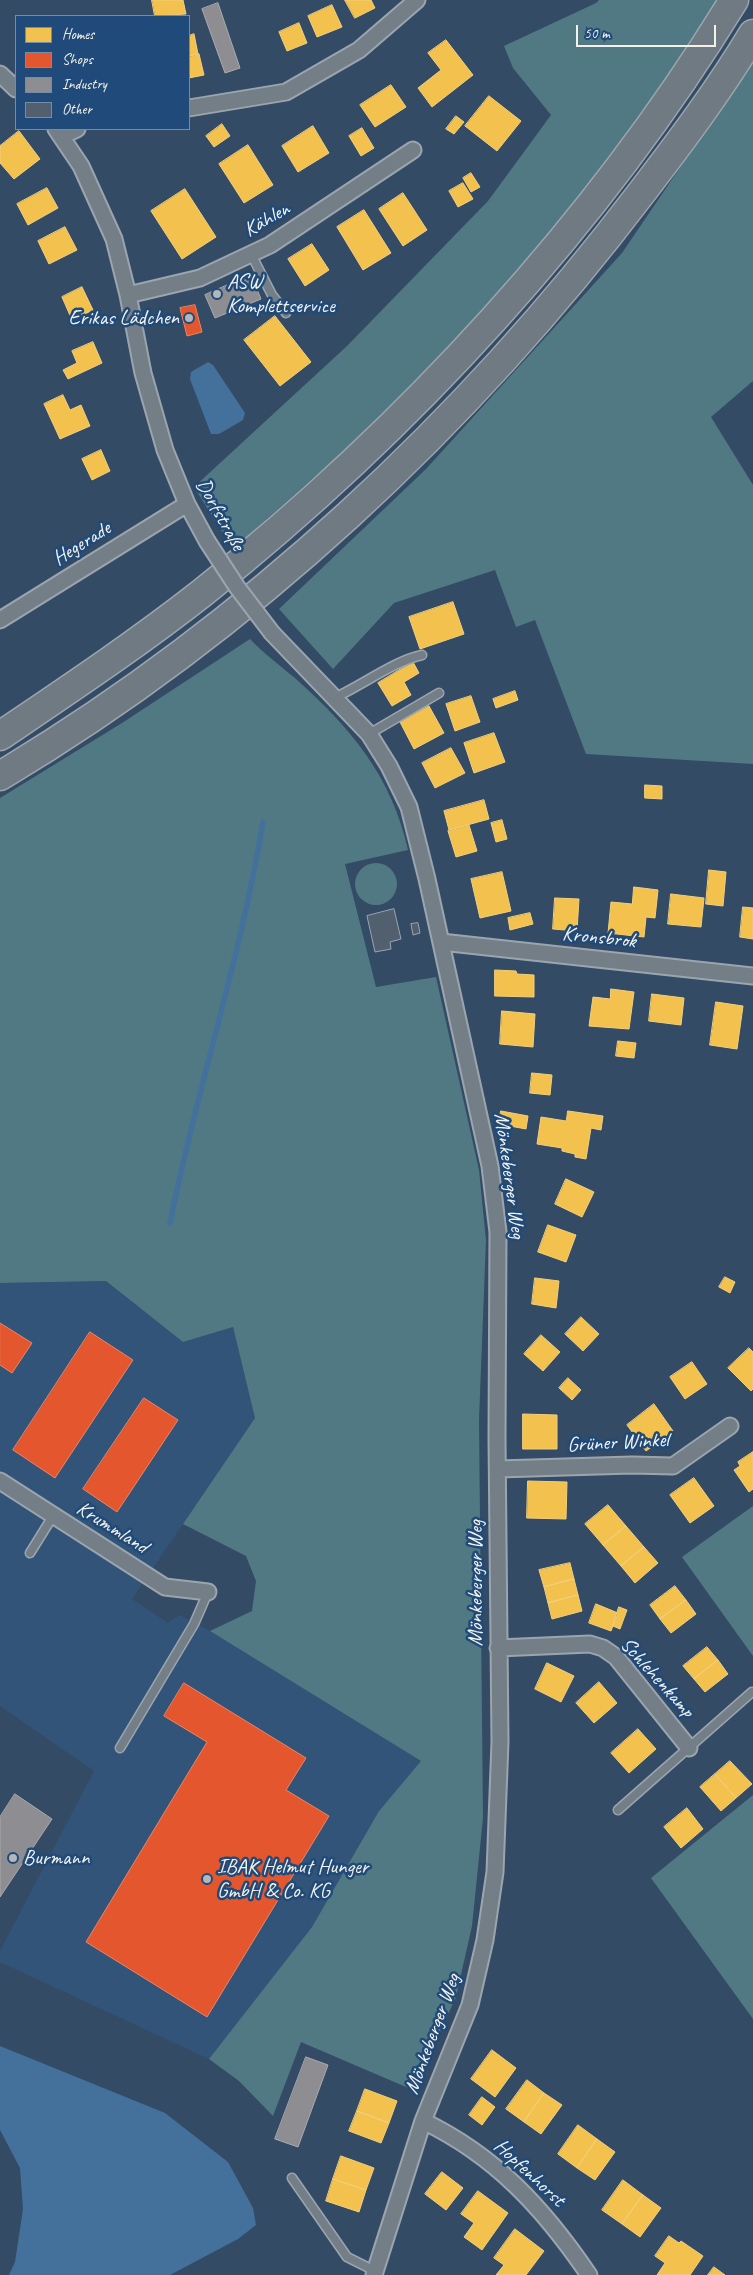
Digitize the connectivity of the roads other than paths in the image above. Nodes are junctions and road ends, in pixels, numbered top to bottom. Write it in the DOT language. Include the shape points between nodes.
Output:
graph roads {
  1 [pos="416,0"];
  2 [pos="734,0"];
  3 [pos="753,34"];
  4 [pos="0,74"];
  5 [pos="15,88"];
  6 [pos="190,108"];
  7 [pos="59,132"];
  8 [pos="413,150"];
  9 [pos="251,254"];
  10 [pos="128,295"];
  11 [pos="286,313"];
  12 [pos="187,504"];
  13 [pos="0,620"];
  14 [pos="422,655"];
  15 [pos="439,693"];
  16 [pos="334,698"];
  17 [pos="369,734"];
  18 [pos="0,736"];
  19 [pos="0,776"];
  20 [pos="427,879"];
  21 [pos="441,942"];
  22 [pos="753,976"];
  23 [pos="730,1426"];
  24 [pos="498,1469"];
  25 [pos="0,1481"];
  26 [pos="53,1516"];
  27 [pos="30,1553"];
  28 [pos="208,1592"];
  29 [pos="498,1648"];
  30 [pos="752,1692"];
  31 [pos="120,1748"];
  32 [pos="689,1748"];
  33 [pos="618,1810"];
  34 [pos="423,2121"];
  35 [pos="292,2178"];
  36 [pos="375,2273"];
  37 [pos="589,2275"];
  1 -- 6 [label="street" via="359,50 286,92"];
  2 -- 18 [label="highway" via="635,146 569,230 471,343 384,433 309,503 200,594 114,659"];
  3 -- 19 [label="highway" via="663,165 598,251 520,342 410,456 337,524 224,620 133,689"];
  4 -- 5 [label="street"];
  7 -- 10 [label="street, Dorfstraße" via="81,166 114,238"];
  8 -- 9 [label="street, Kählen" via="270,245"];
  9 -- 10 [label="street, Kählen" via="200,278"];
  9 -- 11 [label="lane"];
  10 -- 12 [label="street, Dorfstraße" via="142,373 165,450"];
  12 -- 13 [label="street, Hegerade"];
  12 -- 16 [label="street, Dorfstraße, bridge" via="237,587 272,633"];
  14 -- 16 [label="lane" via="409,657"];
  15 -- 17 [label="lane"];
  16 -- 17 [label="street, Dorfstraße"];
  17 -- 20 [label="street, Dorfstraße" via="409,808"];
  20 -- 21 [label="street, Mönkeberger Weg"];
  21 -- 22 [label="street, Kronsbrok"];
  21 -- 24 [label="street, Mönkeberger Weg" via="490,1166 498,1232"];
  23 -- 24 [label="street, Grüner Winkel" via="673,1466"];
  24 -- 29 [label="street, Mönkeberger Weg"];
  25 -- 26 [label="street, Krummland"];
  26 -- 27 [label="lane"];
  26 -- 28 [label="street, Krummland" via="165,1587"];
  28 -- 31 [label="lane" via="194,1624"];
  29 -- 32 [label="street, Schlehenkamp" via="590,1644 603,1648 616,1657"];
  29 -- 34 [label="street, Mönkeberger Weg" via="499,1788 495,1872 485,1940 470,2005"];
  30 -- 32 [label="lane, Schlehenkamp"];
  32 -- 33 [label="lane, Schlehenkamp"];
  34 -- 36 [label="street, Mönkeberger Weg"];
  34 -- 37 [label="street, Hopfenhorst" via="449,2133 491,2163 527,2195 561,2234"];
  35 -- 36 [label="lane" via="348,2257"];
}
